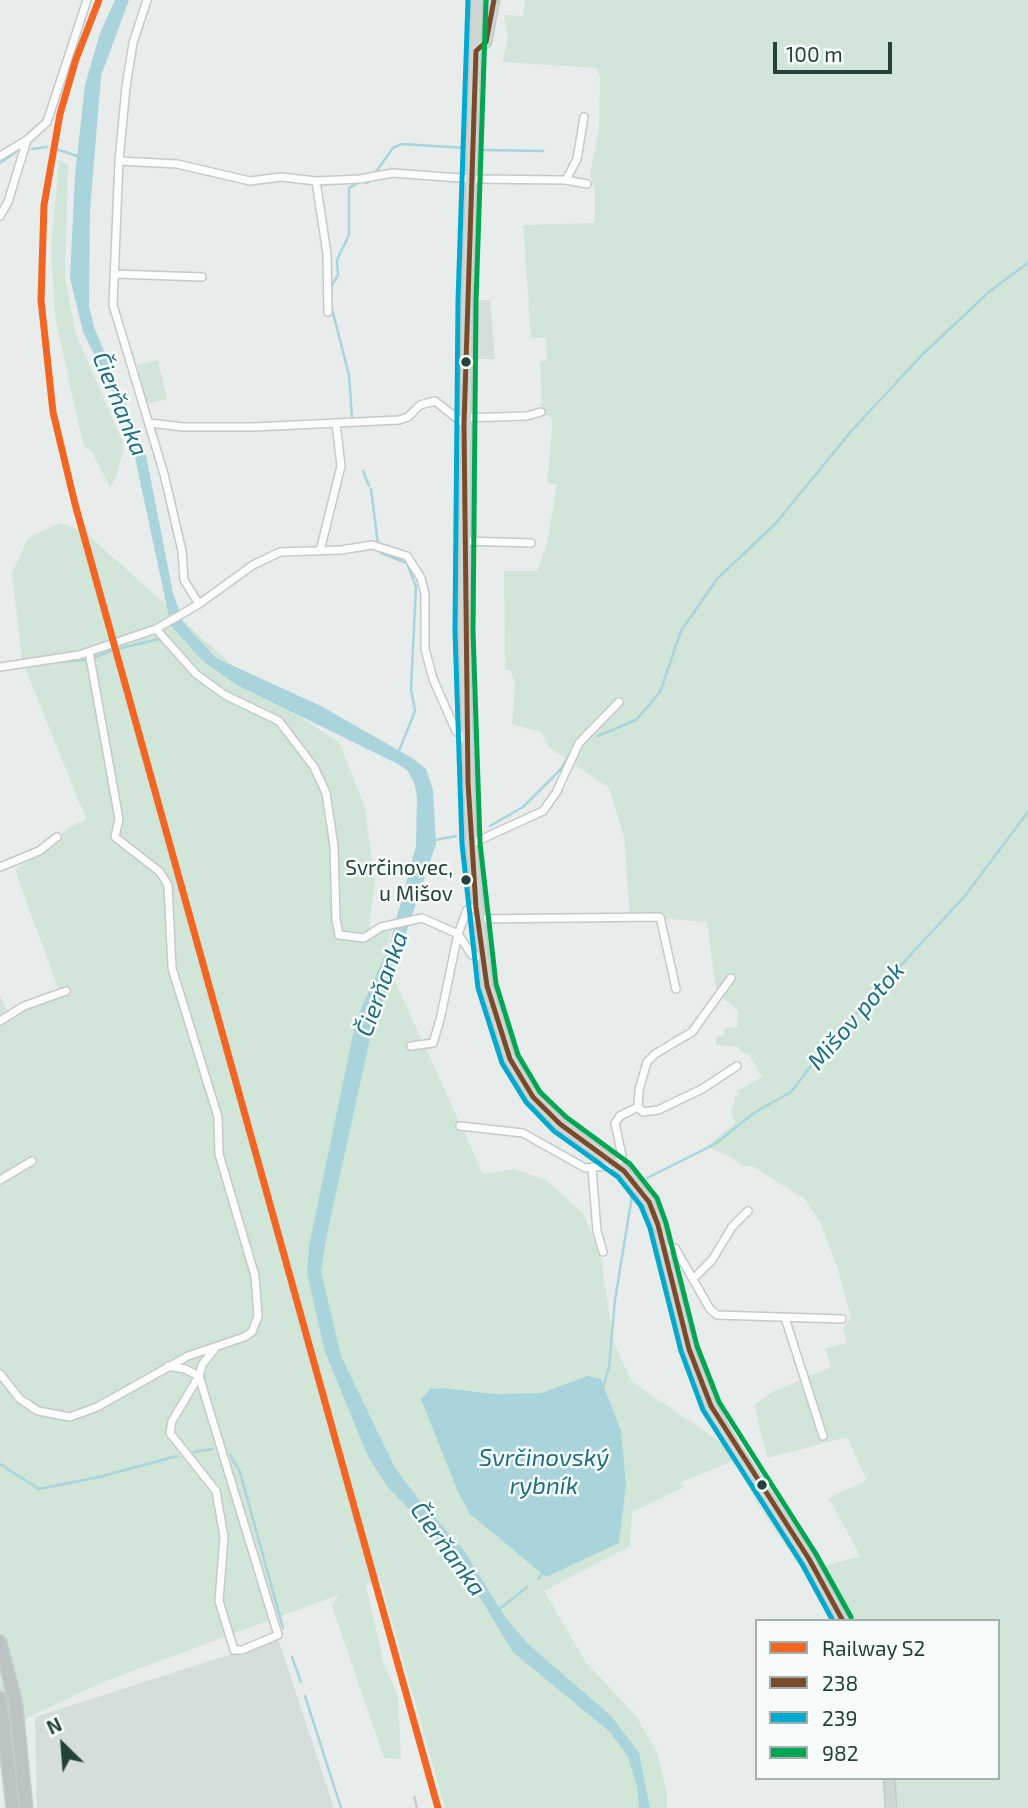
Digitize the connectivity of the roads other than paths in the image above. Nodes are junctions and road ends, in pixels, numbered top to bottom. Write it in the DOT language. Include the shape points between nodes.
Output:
graph roads {
  1 [pos="87,0"];
  2 [pos="147,0"];
  3 [pos="477,0"];
  4 [pos="494,0"];
  5 [pos="476,51"];
  6 [pos="584,117"];
  7 [pos="27,140"];
  8 [pos="0,156"];
  9 [pos="119,161"];
  10 [pos="473,179"];
  11 [pos="566,180"];
  12 [pos="316,181"];
  13 [pos="587,184"];
  14 [pos="0,216"];
  15 [pos="115,274"];
  16 [pos="202,277"];
  17 [pos="328,312"];
  18 [pos="541,412"];
  19 [pos="464,421"];
  20 [pos="150,423"];
  21 [pos="336,423"];
  22 [pos="464,541"];
  23 [pos="531,542"];
  24 [pos="320,551"];
  25 [pos="197,605"];
  26 [pos="156,629"];
  27 [pos="89,652"];
  28 [pos="0,667"];
  29 [pos="619,702"];
  30 [pos="467,742"];
  31 [pos="57,837"];
  32 [pos="471,844"];
  33 [pos="0,867"];
  34 [pos="477,913"];
  35 [pos="458,934"];
  36 [pos="482,957"];
  37 [pos="731,978"];
  38 [pos="676,989"];
  39 [pos="66,991"];
  40 [pos="0,1021"];
  41 [pos="411,1046"];
  42 [pos="737,1066"];
  43 [pos="638,1107"];
  44 [pos="460,1126"];
  45 [pos="32,1161"];
  46 [pos="617,1165"];
  47 [pos="592,1170"];
  48 [pos="0,1180"];
  49 [pos="748,1211"];
  50 [pos="664,1248"];
  51 [pos="603,1252"];
  52 [pos="693,1279"];
  53 [pos="785,1318"];
  54 [pos="842,1318"];
  55 [pos="216,1348"];
  56 [pos="168,1366"];
  57 [pos="0,1374"];
  58 [pos="199,1376"];
  59 [pos="823,1436"];
  60 [pos="842,1619"];
  61 [pos="0,1642"];
  62 [pos="0,1698"];
  63 [pos="888,1780"];
  64 [pos="13,1808"];
  65 [pos="26,1808"];
  66 [pos="891,1808"];
  1 -- 7 [label="street" via="47,122"];
  2 -- 9 [label="street" via="133,43"];
  3 -- 5 [label="main road"];
  4 -- 5 [label="main road" via="486,42"];
  5 -- 10 [label="main road"];
  6 -- 11 [label="street" via="578,159"];
  7 -- 8 [label="street"];
  7 -- 14 [label="street"];
  9 -- 12 [label="street" via="177,164 250,181 281,177"];
  9 -- 15 [label="street"];
  10 -- 11 [label="street"];
  10 -- 12 [label="street" via="393,173"];
  10 -- 19 [label="main road"];
  11 -- 13 [label="street"];
  12 -- 17 [label="street" via="327,254"];
  15 -- 16 [label="street"];
  15 -- 20 [label="street" via="113,305"];
  18 -- 19 [label="street"];
  19 -- 21 [label="street" via="435,401 398,420"];
  19 -- 22 [label="main road"];
  20 -- 21 [label="street" via="218,427"];
  20 -- 25 [label="street" via="176,520 184,580"];
  21 -- 24 [label="street" via="341,466"];
  22 -- 23 [label="street"];
  22 -- 30 [label="main road"];
  24 -- 25 [label="street" via="280,552 253,565"];
  24 -- 30 [label="street" via="372,545 407,556 425,594 425,649 433,679 456,731"];
  25 -- 26 [label="street"];
  26 -- 27 [label="street"];
  26 -- 35 [label="street" via="196,674 225,695 279,721 298,745 326,793 339,935 364,938 381,927 422,918"];
  27 -- 28 [label="street"];
  27 -- 55 [label="street" via="119,819 115,836 160,872 168,885 172,968 218,1117 219,1154 255,1276 256,1325 244,1338"];
  29 -- 32 [label="street" via="579,743 543,811"];
  30 -- 32 [label="main road"];
  31 -- 33 [label="street" via="39,851"];
  32 -- 34 [label="main road"];
  34 -- 35 [label="street" via="467,911"];
  34 -- 36 [label="main road"];
  34 -- 38 [label="street" via="660,917"];
  35 -- 36 [label="street" via="472,955"];
  35 -- 41 [label="street" via="433,1043"];
  36 -- 46 [label="main road" via="498,1027 520,1077 550,1115"];
  37 -- 43 [label="street" via="692,1032 647,1062"];
  39 -- 40 [label="street" via="24,1006"];
  42 -- 43 [label="street" via="658,1110 643,1112"];
  43 -- 46 [label="street" via="615,1123 622,1156"];
  44 -- 47 [label="street" via="523,1133"];
  45 -- 48 [label="street"];
  46 -- 47 [label="street"];
  46 -- 50 [label="main road" via="649,1202"];
  47 -- 51 [label="street"];
  49 -- 52 [label="street"];
  50 -- 52 [label="street" via="675,1248"];
  50 -- 60 [label="main road" via="689,1349 711,1406"];
  52 -- 53 [label="street" via="717,1315"];
  53 -- 54 [label="street"];
  53 -- 59 [label="street"];
  55 -- 56 [label="street"];
  55 -- 58 [label="street"];
  56 -- 57 [label="street" via="97,1407 70,1417 38,1411 20,1399"];
  56 -- 58 [label="street"];
  58 -- 58 [label="street" via="278,1635 242,1650 233,1650 219,1601 225,1537 216,1492 170,1433 172,1421"];
  61 -- 65 [label="highway" via="16,1704"];
  62 -- 64 [label="highway"];
  63 -- 66 [label="main road"];
}
